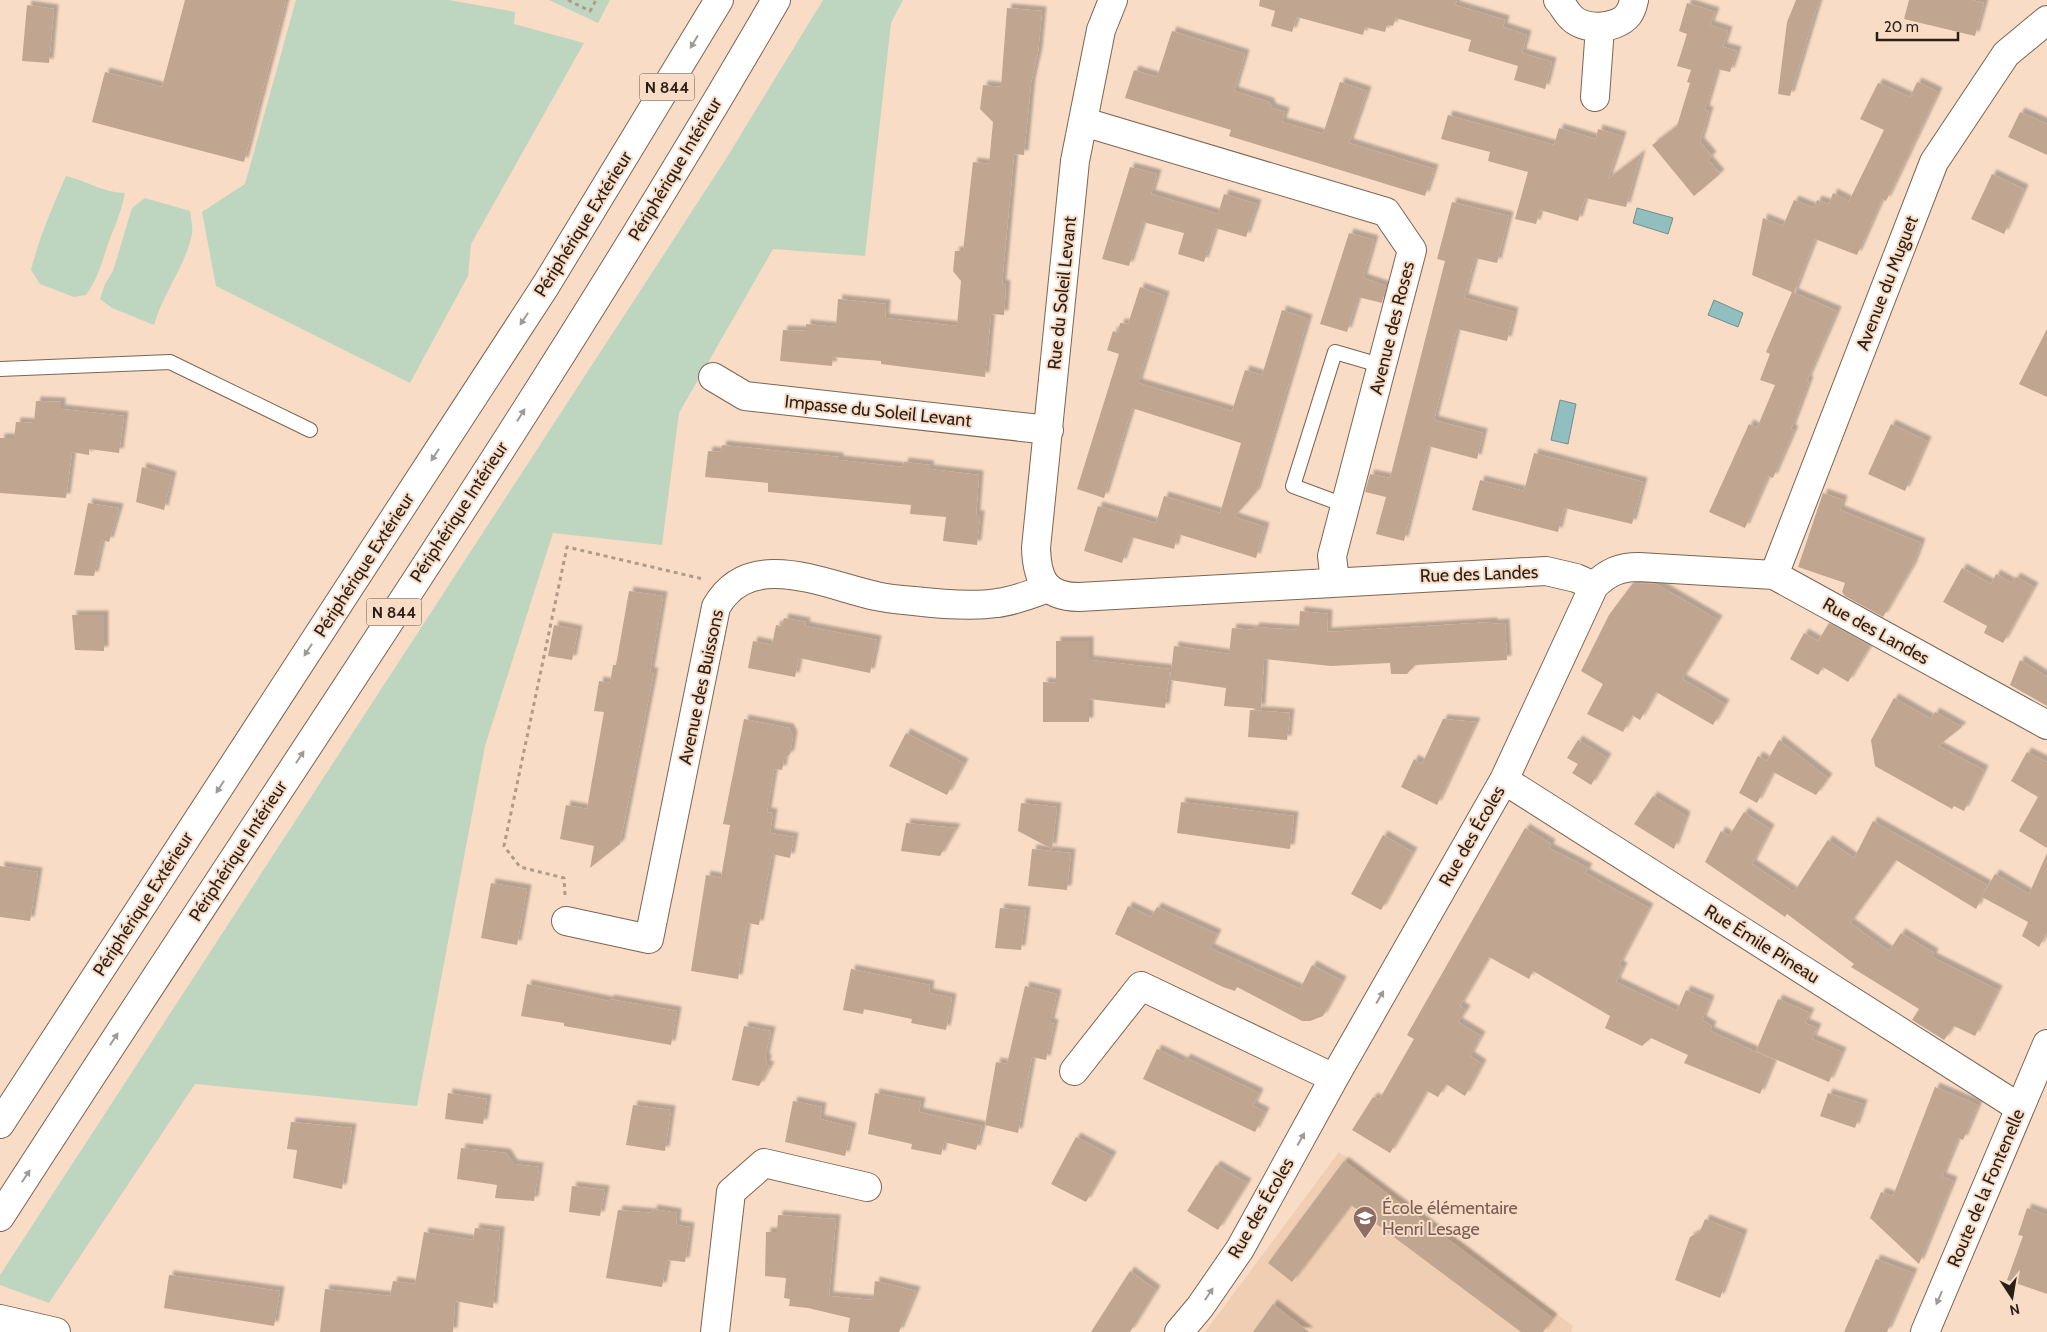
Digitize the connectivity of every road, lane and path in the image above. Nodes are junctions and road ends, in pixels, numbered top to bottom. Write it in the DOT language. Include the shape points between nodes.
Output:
graph roads {
  1 [pos="568,0"];
  2 [pos="596,0"];
  3 [pos="719,0"];
  4 [pos="776,0"];
  5 [pos="1113,0"];
  6 [pos="1558,0"];
  7 [pos="1634,0"];
  8 [pos="2047,20"];
  9 [pos="1600,27"];
  10 [pos="1595,97"];
  11 [pos="1084,122"];
  12 [pos="1382,366"];
  13 [pos="0,368"];
  14 [pos="713,377"];
  15 [pos="310,430"];
  16 [pos="1049,430"];
  17 [pos="1346,506"];
  18 [pos="1774,575"];
  19 [pos="1335,582"];
  20 [pos="1594,586"];
  21 [pos="1048,588"];
  22 [pos="723,595"];
  23 [pos="2047,725"];
  24 [pos="1504,780"];
  25 [pos="566,921"];
  26 [pos="2047,1044"];
  27 [pos="1074,1071"];
  28 [pos="1334,1078"];
  29 [pos="2020,1108"];
  30 [pos="0,1124"];
  31 [pos="867,1187"];
  32 [pos="0,1217"];
  33 [pos="0,1319"];
  34 [pos="56,1332"];
  35 [pos="715,1332"];
  36 [pos="1179,1332"];
  37 [pos="1925,1332"];
  1 -- 2 [label="path" via="590,11"];
  3 -- 30 [label="main road, Périphérique Extérieur / N 844, one-way" via="546,285"];
  32 -- 4 [label="main road, Périphérique Intérieur / N 844, one-way" via="492,462 661,192"];
  5 -- 11 [label="main road, Rue du Soleil Levant" via="1101,30"];
  6 -- 9 [label="main road" via="1570,17 1584,25"];
  7 -- 9 [label="main road" via="1628,16"];
  8 -- 18 [label="main road, Avenue du Muguet" via="2006,54 1934,162"];
  9 -- 10 [label="main road"];
  11 -- 12 [label="main road, Avenue des Roses" via="1386,212 1412,250"];
  11 -- 16 [label="main road, Rue du Soleil Levant" via="1075,161"];
  12 -- 17 [label="main road, Avenue des Roses"];
  12 -- 17 [label="lane" via="1336,352 1294,486"];
  13 -- 15 [label="lane" via="170,362"];
  14 -- 16 [label="main road, Impasse du Soleil Levant" via="745,396"];
  16 -- 21 [label="main road, Rue du Soleil Levant" via="1036,548 1037,562"];
  17 -- 19 [label="main road, Avenue des Roses" via="1332,556"];
  18 -- 20 [label="main road, Rue des Landes" via="1623,567 1609,573"];
  18 -- 23 [label="main road, Rue des Landes"];
  19 -- 20 [label="main road, Rue des Landes" via="1546,571"];
  19 -- 21 [label="main road, Rue des Landes" via="1078,597 1061,597"];
  20 -- 24 [label="main road, Rue des Écoles"];
  21 -- 22 [label="main road, Avenue des Buissons" via="998,604 916,601 877,596 791,573 769,573 738,584"];
  22 -- 25 [label="main road, Avenue des Buissons" via="712,623 648,939"];
  22 -- 25 [label="path" via="702,579 566,547 504,846 520,867 564,878"];
  28 -- 24 [label="main road, Rue des Écoles, one-way"];
  24 -- 29 [label="main road, Rue Émile Pineau"];
  26 -- 29 [label="main road, Route de la Fontenelle"];
  27 -- 28 [label="main road" via="1141,986"];
  36 -- 28 [label="main road, Rue des Écoles, one-way" via="1240,1249"];
  29 -- 37 [label="main road, Route de la Fontenelle, one-way"];
  31 -- 35 [label="main road" via="764,1162 731,1192"];
  33 -- 34 [label="main road"];
}
